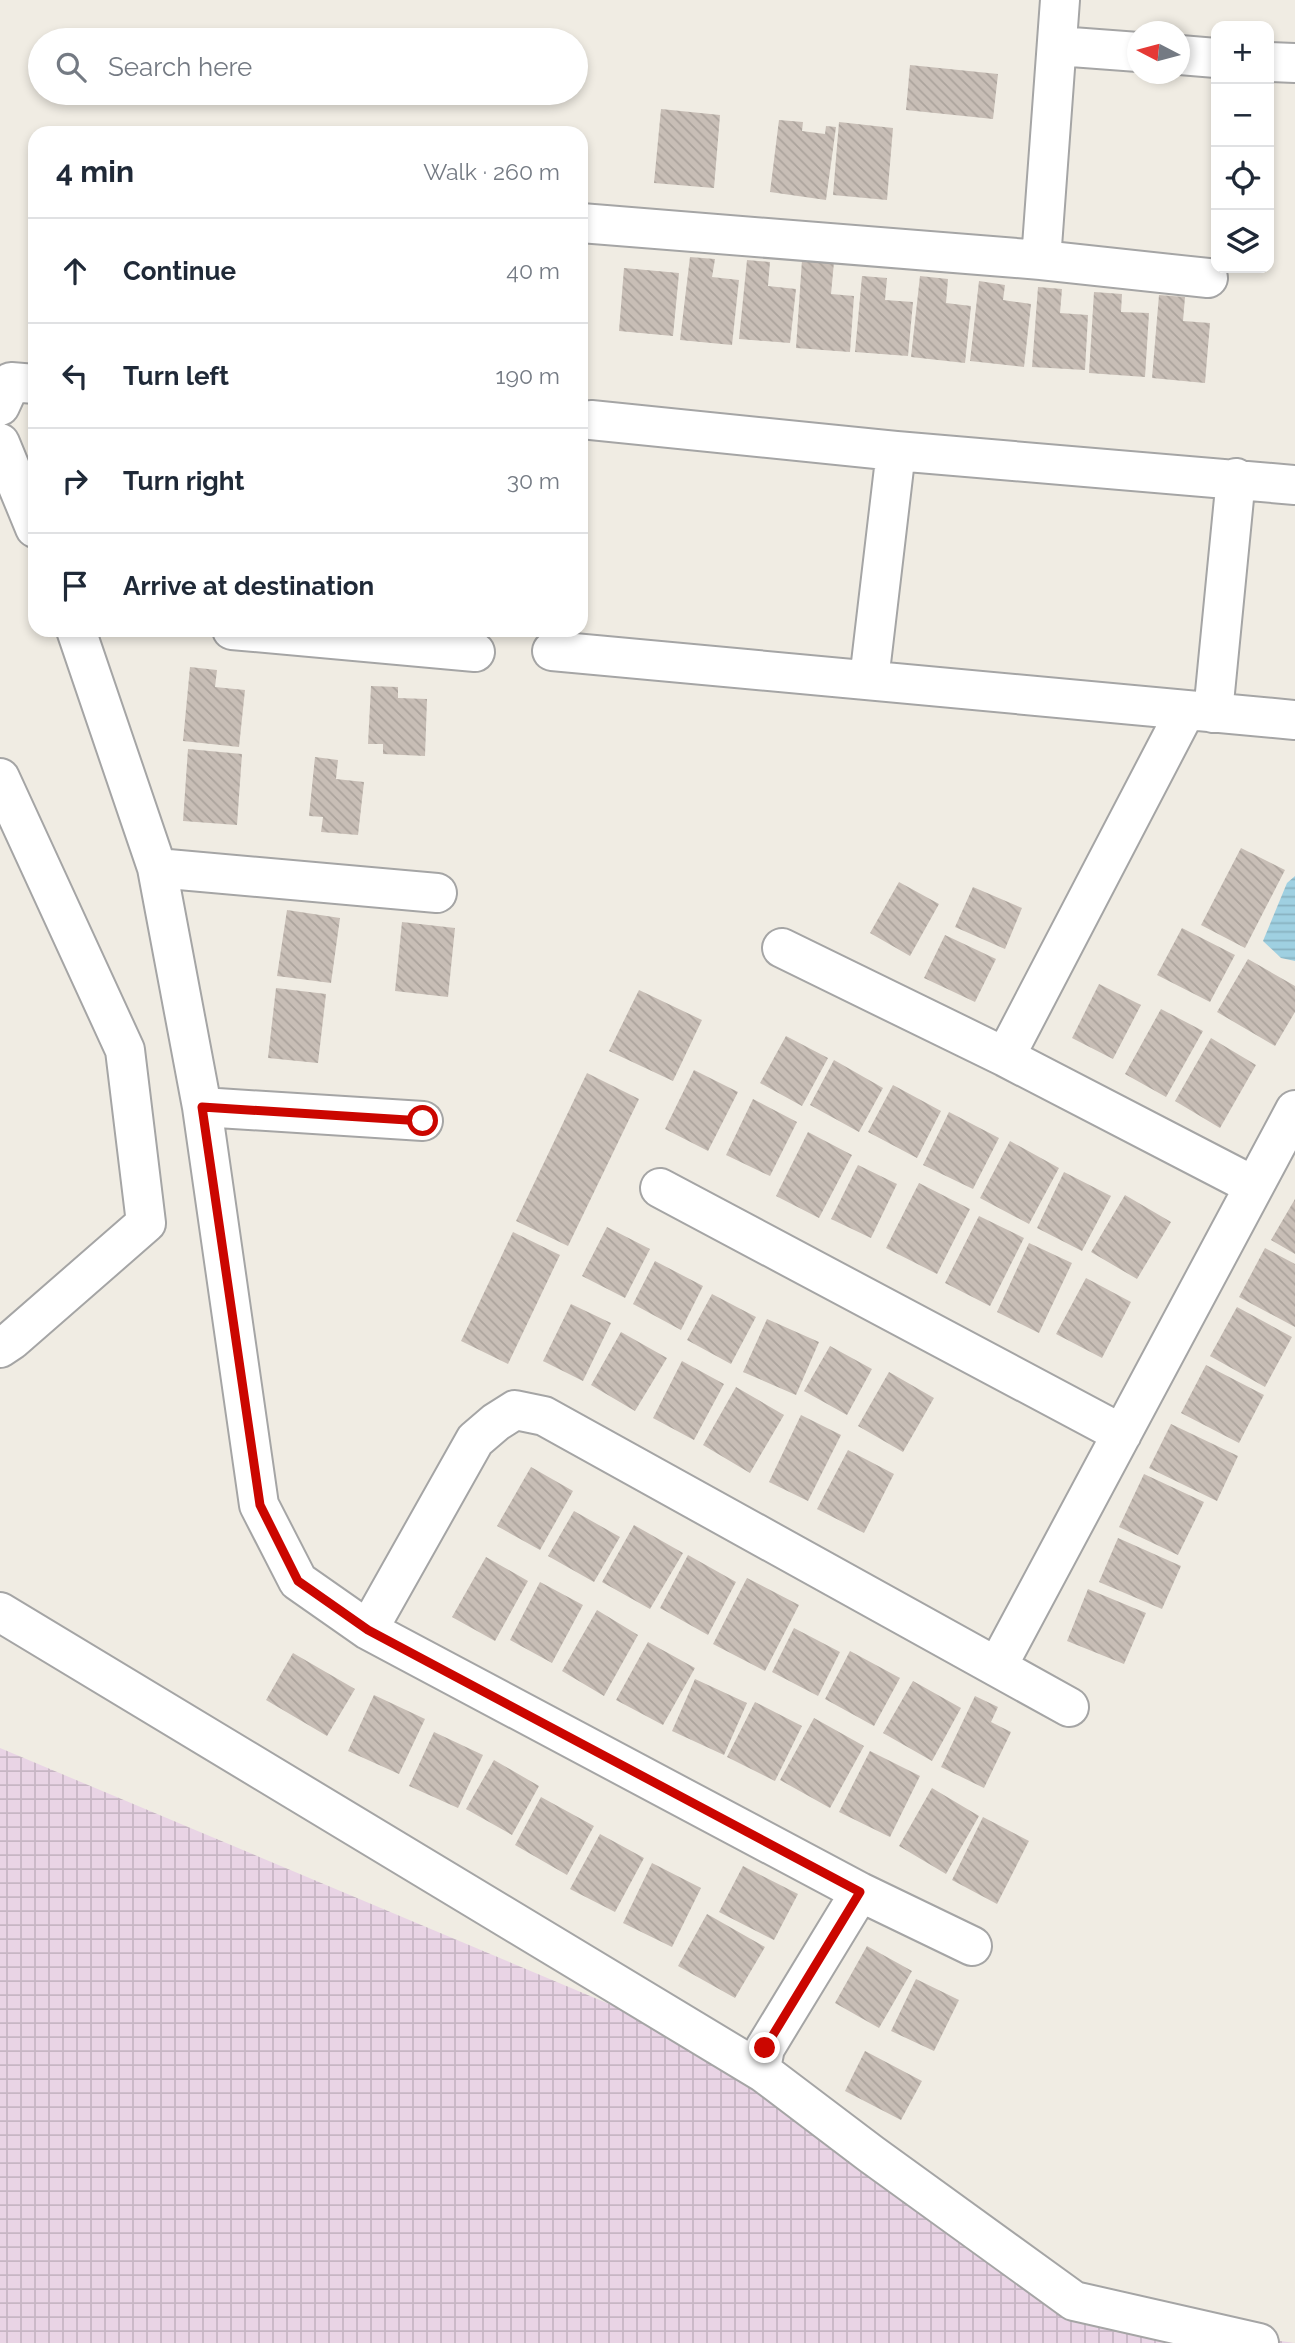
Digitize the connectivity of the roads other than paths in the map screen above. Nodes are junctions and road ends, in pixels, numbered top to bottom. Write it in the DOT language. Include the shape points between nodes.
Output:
graph roads {
  1 [pos="1060,0"];
  2 [pos="1058,46"];
  3 [pos="1127,51"];
  4 [pos="1190,56"];
  5 [pos="1211,58"];
  6 [pos="1274,61"];
  7 [pos="1295,63"];
  8 [pos="588,224"];
  9 [pos="1041,260"];
  10 [pos="1208,278"];
  11 [pos="28,383"];
  12 [pos="0,406"];
  13 [pos="591,420"];
  14 [pos="0,443"];
  15 [pos="896,451"];
  16 [pos="1236,478"];
  17 [pos="1295,485"];
  18 [pos="28,511"];
  19 [pos="78,637"];
  20 [pos="309,637"];
  21 [pos="552,651"];
  22 [pos="475,652"];
  23 [pos="869,680"];
  24 [pos="1199,711"];
  25 [pos="1295,720"];
  26 [pos="0,778"];
  27 [pos="157,867"];
  28 [pos="437,893"];
  29 [pos="782,948"];
  30 [pos="1005,1057"];
  31 [pos="202,1107"];
  32 [pos="1295,1111"];
  33 [pos="423,1121"];
  34 [pos="1254,1186"];
  35 [pos="660,1188"];
  36 [pos="0,1348"];
  37 [pos="1122,1434"];
  38 [pos="0,1612"];
  39 [pos="368,1630"];
  40 [pos="997,1667"];
  41 [pos="1069,1707"];
  42 [pos="860,1892"];
  43 [pos="972,1946"];
  44 [pos="765,2073"];
  45 [pos="1259,2343"];
  1 -- 2 [label="street"];
  2 -- 3 [label="street"];
  2 -- 9 [label="street"];
  4 -- 5 [label="street"];
  6 -- 7 [label="street"];
  8 -- 9 [label="street"];
  9 -- 10 [label="street"];
  11 -- 12 [label="street" via="11,382"];
  13 -- 15 [label="street"];
  14 -- 18 [label="street"];
  15 -- 16 [label="street"];
  15 -- 23 [label="street"];
  16 -- 17 [label="street"];
  16 -- 24 [label="street"];
  19 -- 27 [label="street"];
  20 -- 22 [label="street"];
  21 -- 23 [label="street"];
  23 -- 24 [label="street"];
  24 -- 25 [label="street"];
  24 -- 30 [label="street"];
  26 -- 36 [label="street" via="125,1050 146,1223"];
  27 -- 28 [label="street"];
  27 -- 31 [label="street"];
  29 -- 30 [label="street"];
  30 -- 34 [label="street"];
  31 -- 33 [label="street"];
  31 -- 39 [label="street" via="260,1505 298,1581"];
  32 -- 34 [label="street"];
  34 -- 37 [label="street"];
  35 -- 37 [label="street"];
  37 -- 40 [label="street"];
  38 -- 44 [label="street"];
  39 -- 40 [label="street" via="475,1440 515,1410 544,1416"];
  39 -- 42 [label="street"];
  40 -- 41 [label="street"];
  42 -- 43 [label="street"];
  42 -- 44 [label="street" via="765,2048"];
  44 -- 45 [label="street" via="1074,2301"];
}
